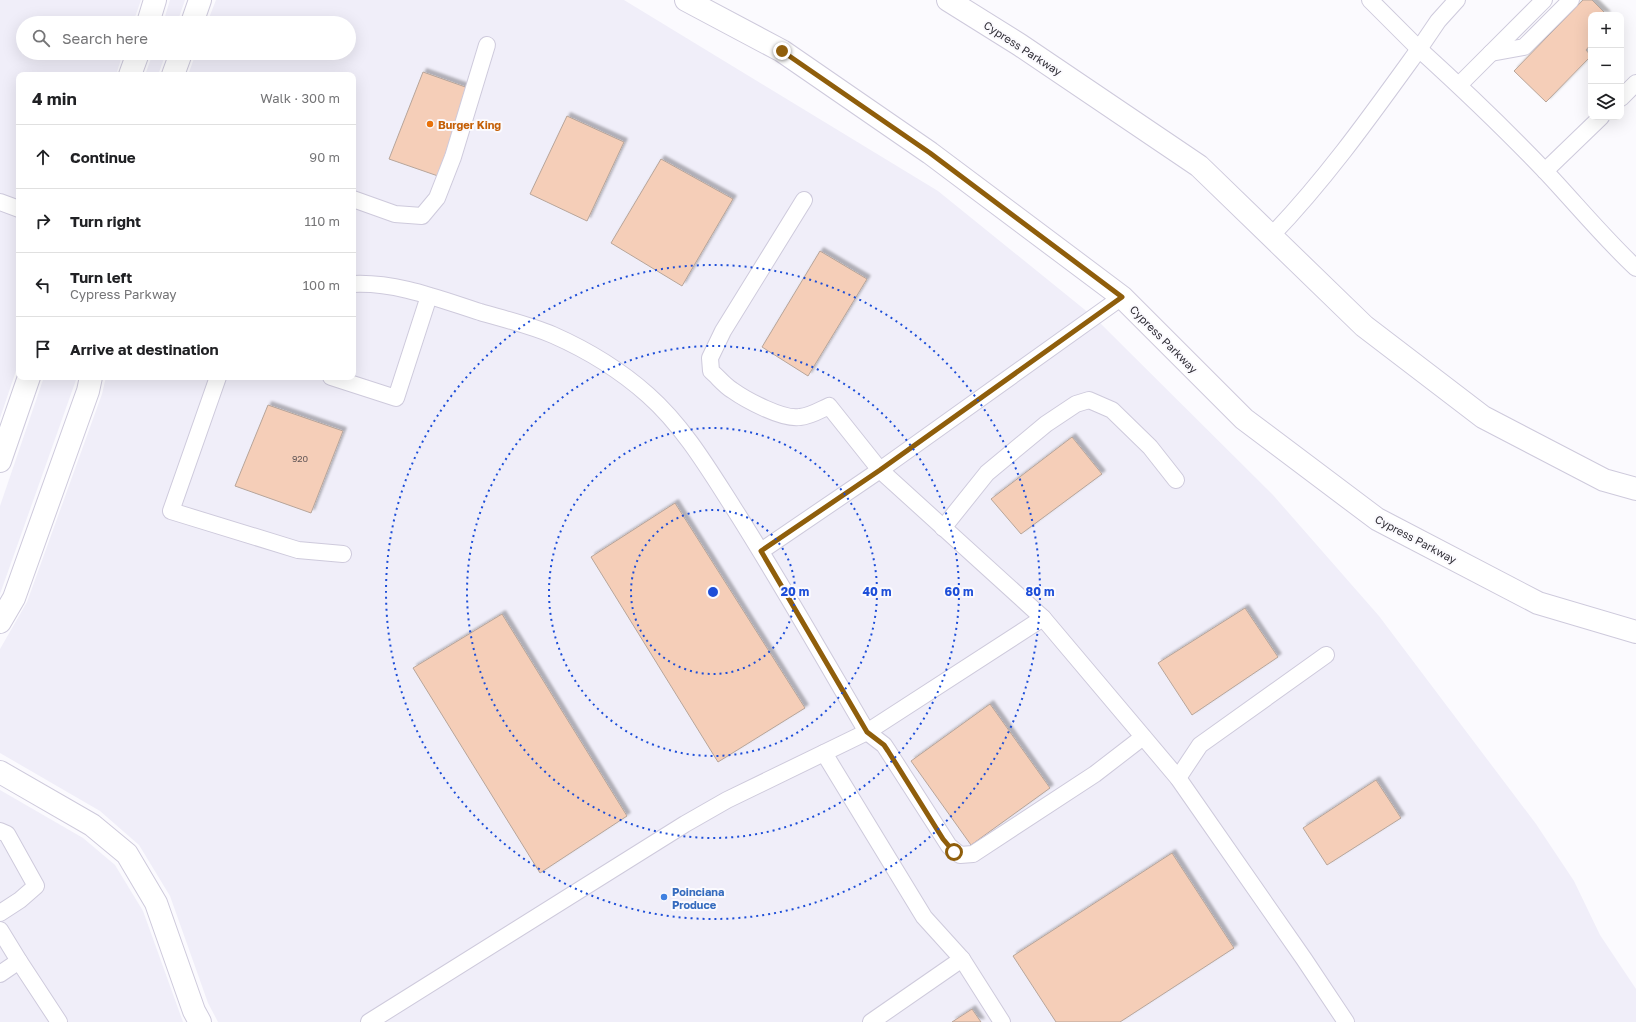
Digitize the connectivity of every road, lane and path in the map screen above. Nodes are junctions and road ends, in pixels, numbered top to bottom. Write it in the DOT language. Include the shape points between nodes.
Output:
graph roads {
  1 [pos="155,0"];
  2 [pos="200,0"];
  3 [pos="686,0"];
  4 [pos="948,0"];
  5 [pos="1370,0"];
  6 [pos="1457,0"];
  7 [pos="1544,0"];
  8 [pos="1571,0"];
  9 [pos="150,16"];
  10 [pos="194,16"];
  11 [pos="487,45"];
  12 [pos="1419,49"];
  13 [pos="1491,53"];
  14 [pos="135,60"];
  15 [pos="178,60"];
  16 [pos="131,72"];
  17 [pos="174,72"];
  18 [pos="1636,83"];
  19 [pos="1459,85"];
  20 [pos="1624,95"];
  21 [pos="1598,120"];
  22 [pos="1545,172"];
  23 [pos="356,200"];
  24 [pos="804,200"];
  25 [pos="0,202"];
  26 [pos="16,208"];
  27 [pos="1271,236"];
  28 [pos="1636,268"];
  29 [pos="356,284"];
  30 [pos="429,296"];
  31 [pos="1122,297"];
  32 [pos="28,380"];
  33 [pos="91,380"];
  34 [pos="217,380"];
  35 [pos="340,380"];
  36 [pos="0,461"];
  37 [pos="880,470"];
  38 [pos="1176,480"];
  39 [pos="1636,489"];
  40 [pos="943,528"];
  41 [pos="761,551"];
  42 [pos="343,554"];
  43 [pos="7,596"];
  44 [pos="1042,618"];
  45 [pos="0,622"];
  46 [pos="1636,632"];
  47 [pos="1326,655"];
  48 [pos="867,732"];
  49 [pos="1143,736"];
  50 [pos="824,753"];
  51 [pos="0,772"];
  52 [pos="1178,778"];
  53 [pos="0,831"];
  54 [pos="0,913"];
  55 [pos="0,930"];
  56 [pos="962,959"];
  57 [pos="19,961"];
  58 [pos="0,974"];
  59 [pos="59,1022"];
  60 [pos="200,1022"];
  61 [pos="368,1022"];
  62 [pos="871,1022"];
  63 [pos="1002,1022"];
  64 [pos="1346,1022"];
  1 -- 9 [label="main road"];
  2 -- 10 [label="main road"];
  3 -- 31 [label="main road, Cypress Parkway" via="782,51 930,153"];
  4 -- 27 [label="main road, Cypress Parkway" via="1020,45 1199,166"];
  5 -- 12 [label="lane"];
  6 -- 12 [label="lane" via="1438,21"];
  7 -- 13 [label="lane"];
  8 -- 13 [label="lane" via="1524,47"];
  11 -- 23 [label="lane" via="453,157 437,198 422,216 395,214"];
  12 -- 19 [label="lane"];
  12 -- 27 [label="lane" via="1302,204"];
  13 -- 19 [label="lane"];
  14 -- 16 [label="main road"];
  15 -- 17 [label="main road"];
  18 -- 20 [label="lane"];
  19 -- 22 [label="lane"];
  21 -- 22 [label="lane"];
  22 -- 28 [label="lane"];
  24 -- 37 [label="lane" via="723,330 710,358 711,371 732,390 788,417 799,418 829,406"];
  25 -- 26 [label="lane"];
  27 -- 39 [label="main road, Cypress Parkway" via="1364,326 1483,417 1604,480"];
  29 -- 30 [label="lane" via="368,283 406,289"];
  30 -- 35 [label="lane" via="396,398"];
  30 -- 41 [label="lane" via="551,335 584,350 619,372 648,395 674,422"];
  31 -- 37 [label="lane"];
  31 -- 46 [label="main road, Cypress Parkway" via="1244,419 1377,519 1538,603"];
  32 -- 36 [label="main road"];
  33 -- 43 [label="main road"];
  34 -- 42 [label="lane" via="171,511 298,550"];
  37 -- 40 [label="lane"];
  37 -- 41 [label="lane"];
  38 -- 40 [label="lane" via="1150,447 1112,410 1089,400 1076,404 1052,420 987,473"];
  40 -- 44 [label="lane"];
  41 -- 48 [label="lane"];
  43 -- 45 [label="main road"];
  44 -- 48 [label="lane"];
  44 -- 49 [label="lane"];
  47 -- 52 [label="lane" via="1200,745"];
  48 -- 49 [label="lane" via="884,745 949,846 954,852 966,855 973,854 1095,774"];
  48 -- 50 [label="lane"];
  49 -- 52 [label="lane"];
  50 -- 56 [label="lane" via="924,917"];
  50 -- 61 [label="lane" via="727,800 685,824"];
  51 -- 60 [label="main road" via="92,825 127,854 156,903"];
  52 -- 64 [label="lane"];
  53 -- 54 [label="lane" via="7,834 36,886"];
  55 -- 57 [label="lane"];
  56 -- 62 [label="lane"];
  56 -- 63 [label="lane"];
  57 -- 58 [label="lane"];
  57 -- 59 [label="lane"];
}
